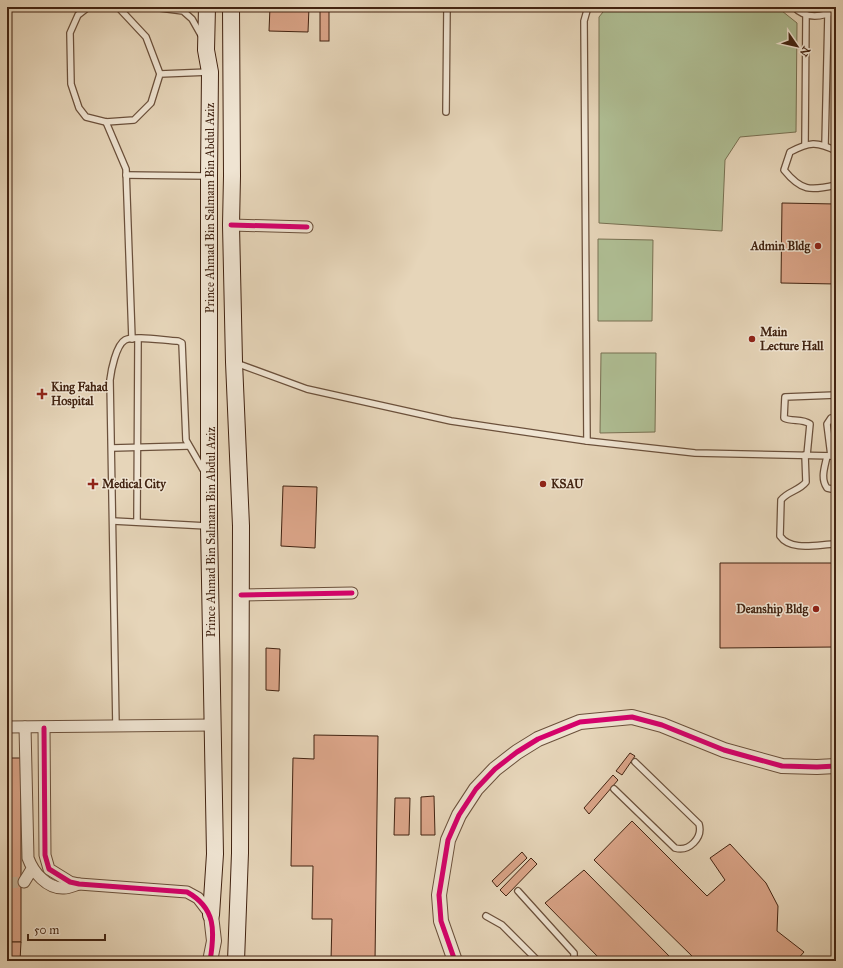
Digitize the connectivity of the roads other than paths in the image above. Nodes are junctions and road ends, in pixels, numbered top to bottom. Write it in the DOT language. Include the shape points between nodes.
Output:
graph roads {
  1 [pos="118,7"];
  2 [pos="124,7"];
  3 [pos="152,7"];
  4 [pos="206,7"];
  5 [pos="231,7"];
  6 [pos="447,7"];
  7 [pos="588,7"];
  8 [pos="794,7"];
  9 [pos="93,8"];
  10 [pos="836,10"];
  11 [pos="828,14"];
  12 [pos="806,15"];
  13 [pos="206,50"];
  14 [pos="210,72"];
  15 [pos="160,74"];
  16 [pos="446,112"];
  17 [pos="106,122"];
  18 [pos="805,144"];
  19 [pos="825,145"];
  20 [pos="836,151"];
  21 [pos="126,175"];
  22 [pos="208,176"];
  23 [pos="232,176"];
  24 [pos="836,185"];
  25 [pos="231,225"];
  26 [pos="307,226"];
  27 [pos="135,339"];
  28 [pos="234,362"];
  29 [pos="836,395"];
  30 [pos="836,418"];
  31 [pos="588,441"];
  32 [pos="188,446"];
  33 [pos="137,447"];
  34 [pos="112,448"];
  35 [pos="806,455"];
  36 [pos="831,456"];
  37 [pos="210,482"];
  38 [pos="836,490"];
  39 [pos="113,521"];
  40 [pos="137,522"];
  41 [pos="209,526"];
  42 [pos="836,544"];
  43 [pos="352,593"];
  44 [pos="241,595"];
  45 [pos="212,725"];
  46 [pos="116,726"];
  47 [pos="7,727"];
  48 [pos="25,727"];
  49 [pos="44,728"];
  50 [pos="634,762"];
  51 [pos="836,766"];
  52 [pos="614,789"];
  53 [pos="32,869"];
  54 [pos="24,882"];
  55 [pos="79,884"];
  56 [pos="518,891"];
  57 [pos="211,915"];
  58 [pos="486,916"];
  59 [pos="210,961"];
  60 [pos="236,961"];
  61 [pos="455,961"];
  62 [pos="538,961"];
  63 [pos="574,961"];
  1 -- 2 [label="lane"];
  1 -- 9 [label="lane"];
  1 -- 15 [label="lane" via="146,37"];
  3 -- 13 [label="lane" via="183,11 200,31"];
  4 -- 13 [label="main road, Prince Ahmad Bin Salmam Bin Abdul Aziz"];
  5 -- 23 [label="main road, Prince Ahmad Bin Salmam Bin Abdul Aziz"];
  6 -- 16 [label="lane"];
  7 -- 31 [label="lane" via="584,21"];
  8 -- 12 [label="lane"];
  9 -- 17 [label="lane" via="87,8 78,15 70,33 71,84 79,108 86,117"];
  10 -- 11 [label="lane"];
  11 -- 12 [label="lane"];
  11 -- 19 [label="lane"];
  12 -- 18 [label="lane"];
  13 -- 14 [label="main road, Prince Ahmad Bin Salmam Bin Abdul Aziz"];
  14 -- 15 [label="lane"];
  14 -- 22 [label="main road, Prince Ahmad Bin Salmam Bin Abdul Aziz"];
  15 -- 17 [label="lane" via="151,103 134,120"];
  17 -- 21 [label="lane" via="126,169"];
  18 -- 19 [label="lane"];
  18 -- 24 [label="lane" via="790,152 784,170 796,184 817,189"];
  19 -- 20 [label="lane"];
  21 -- 22 [label="lane"];
  21 -- 27 [label="lane"];
  22 -- 23 [label="main road"];
  22 -- 37 [label="main road, Prince Ahmad Bin Salmam Bin Abdul Aziz"];
  23 -- 25 [label="main road, Prince Ahmad Bin Salmam Bin Abdul Aziz"];
  25 -- 26 [label="street"];
  25 -- 28 [label="main road, Prince Ahmad Bin Salmam Bin Abdul Aziz"];
  27 -- 32 [label="lane" via="182,343"];
  27 -- 33 [label="lane"];
  27 -- 34 [label="lane" via="127,339 120,344 111,370"];
  28 -- 31 [label="lane" via="307,389 451,421"];
  28 -- 44 [label="main road, Prince Ahmad Bin Salmam Bin Abdul Aziz" via="241,526"];
  29 -- 35 [label="lane" via="785,397 784,418 810,424"];
  30 -- 36 [label="lane" via="831,418 827,424"];
  31 -- 35 [label="lane" via="695,453"];
  32 -- 33 [label="lane"];
  32 -- 37 [label="lane"];
  33 -- 34 [label="lane"];
  33 -- 40 [label="lane"];
  34 -- 39 [label="lane"];
  35 -- 36 [label="lane"];
  35 -- 42 [label="lane" via="806,482 781,500 780,536 787,543 796,545"];
  36 -- 38 [label="lane" via="823,478 827,488"];
  37 -- 41 [label="main road, Prince Ahmad Bin Salmam Bin Abdul Aziz"];
  39 -- 40 [label="lane"];
  39 -- 46 [label="lane"];
  40 -- 41 [label="lane"];
  41 -- 45 [label="main road, Prince Ahmad Bin Salmam Bin Abdul Aziz"];
  43 -- 44 [label="street"];
  44 -- 60 [label="main road, Prince Ahmad Bin Salmam Bin Abdul Aziz" via="240,853"];
  45 -- 46 [label="street"];
  45 -- 57 [label="main road, Prince Ahmad Bin Salmam Bin Abdul Aziz" via="215,854"];
  46 -- 49 [label="street"];
  47 -- 48 [label="street"];
  48 -- 49 [label="street"];
  48 -- 53 [label="street" via="28,858"];
  49 -- 55 [label="street" via="44,855 49,869 70,882"];
  50 -- 52 [label="lane" via="699,824 700,836 686,849 675,848"];
  51 -- 61 [label="street" via="782,766 724,750 662,724 632,717 580,722 538,739 494,769 476,789 459,815 448,840 439,895 441,922"];
  53 -- 54 [label="street"];
  53 -- 55 [label="street" via="49,885 64,888"];
  55 -- 57 [label="street" via="187,892 198,898"];
  56 -- 63 [label="lane" via="574,953"];
  57 -- 59 [label="street" via="214,941"];
  58 -- 62 [label="lane" via="502,925"];
}
